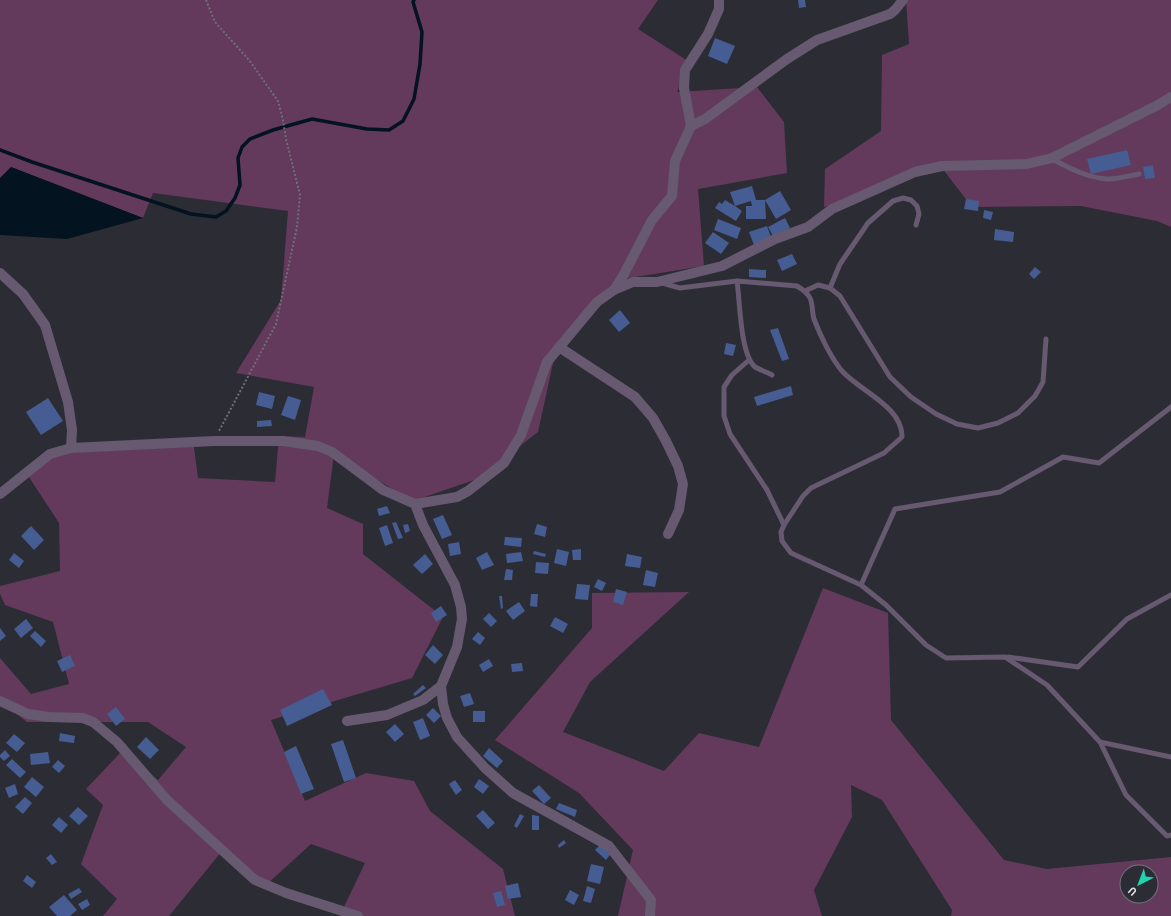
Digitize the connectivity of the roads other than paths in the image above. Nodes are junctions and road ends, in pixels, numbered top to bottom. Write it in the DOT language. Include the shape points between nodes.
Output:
graph roads {
  1 [pos="719,0"];
  2 [pos="903,0"];
  3 [pos="1171,97"];
  4 [pos="691,126"];
  5 [pos="1052,158"];
  6 [pos="1139,174"];
  7 [pos="916,225"];
  8 [pos="0,274"];
  9 [pos="737,281"];
  10 [pos="657,282"];
  11 [pos="830,288"];
  12 [pos="614,290"];
  13 [pos="805,291"];
  14 [pos="1046,339"];
  15 [pos="559,347"];
  16 [pos="750,360"];
  17 [pos="772,375"];
  18 [pos="1171,407"];
  19 [pos="71,448"];
  20 [pos="0,494"];
  21 [pos="415,504"];
  22 [pos="784,525"];
  23 [pos="668,534"];
  24 [pos="861,585"];
  25 [pos="1171,595"];
  26 [pos="1005,657"];
  27 [pos="441,686"];
  28 [pos="0,701"];
  29 [pos="347,721"];
  30 [pos="1100,742"];
  31 [pos="1171,757"];
  32 [pos="1171,835"];
  33 [pos="358,916"];
  34 [pos="650,916"];
  1 -- 4 [label="street" via="719,9 708,34 685,70 684,88"];
  2 -- 4 [label="street" via="890,14 817,40"];
  3 -- 5 [label="street"];
  4 -- 12 [label="street" via="675,161 672,196 652,220"];
  5 -- 6 [label="lane" via="1091,176 1109,179"];
  5 -- 10 [label="street" via="1027,164 942,166 915,172 832,209 808,227 722,266"];
  7 -- 11 [label="lane" via="919,214 917,206 911,200 903,198 893,201 868,223 840,264"];
  8 -- 19 [label="street" via="23,294 45,325 68,402 72,430"];
  9 -- 10 [label="lane" via="680,288"];
  9 -- 13 [label="lane" via="797,286"];
  9 -- 16 [label="lane" via="743,334"];
  10 -- 12 [label="street" via="633,282"];
  11 -- 13 [label="lane" via="818,285"];
  11 -- 14 [label="lane" via="840,296 890,377 911,397 936,414 957,424 978,428 998,423 1018,413 1035,396 1043,382"];
  12 -- 15 [label="street" via="597,302"];
  13 -- 22 [label="lane" via="811,299 814,318 825,344 841,370 854,383 888,407 898,420 902,437 884,453 811,488"];
  15 -- 21 [label="street" via="547,362 520,435 504,463 457,497"];
  15 -- 23 [label="street" via="635,397 653,418 678,466 682,484 679,510"];
  16 -- 17 [label="lane" via="756,367"];
  16 -- 22 [label="lane" via="732,375 724,387 724,416 730,434 767,490"];
  18 -- 24 [label="lane" via="1099,463 1063,457 1000,492 895,509"];
  19 -- 20 [label="street" via="50,454"];
  19 -- 21 [label="street" via="214,441 283,441 318,446 332,452 383,490"];
  21 -- 27 [label="street" via="423,525 455,584 461,607 462,619 457,647"];
  22 -- 24 [label="lane" via="781,532 782,541 791,553"];
  24 -- 26 [label="lane" via="886,605 926,645 946,658"];
  25 -- 26 [label="lane" via="1127,620 1078,667"];
  26 -- 30 [label="lane" via="1046,684"];
  27 -- 29 [label="street" via="423,700 388,715"];
  27 -- 34 [label="street" via="447,718 456,737 513,793 609,846 651,900"];
  28 -- 33 [label="street" via="28,714 83,718 93,722 117,742 167,800 255,880 286,893"];
  30 -- 31 [label="lane"];
  30 -- 32 [label="lane" via="1126,795 1167,836"];
}
